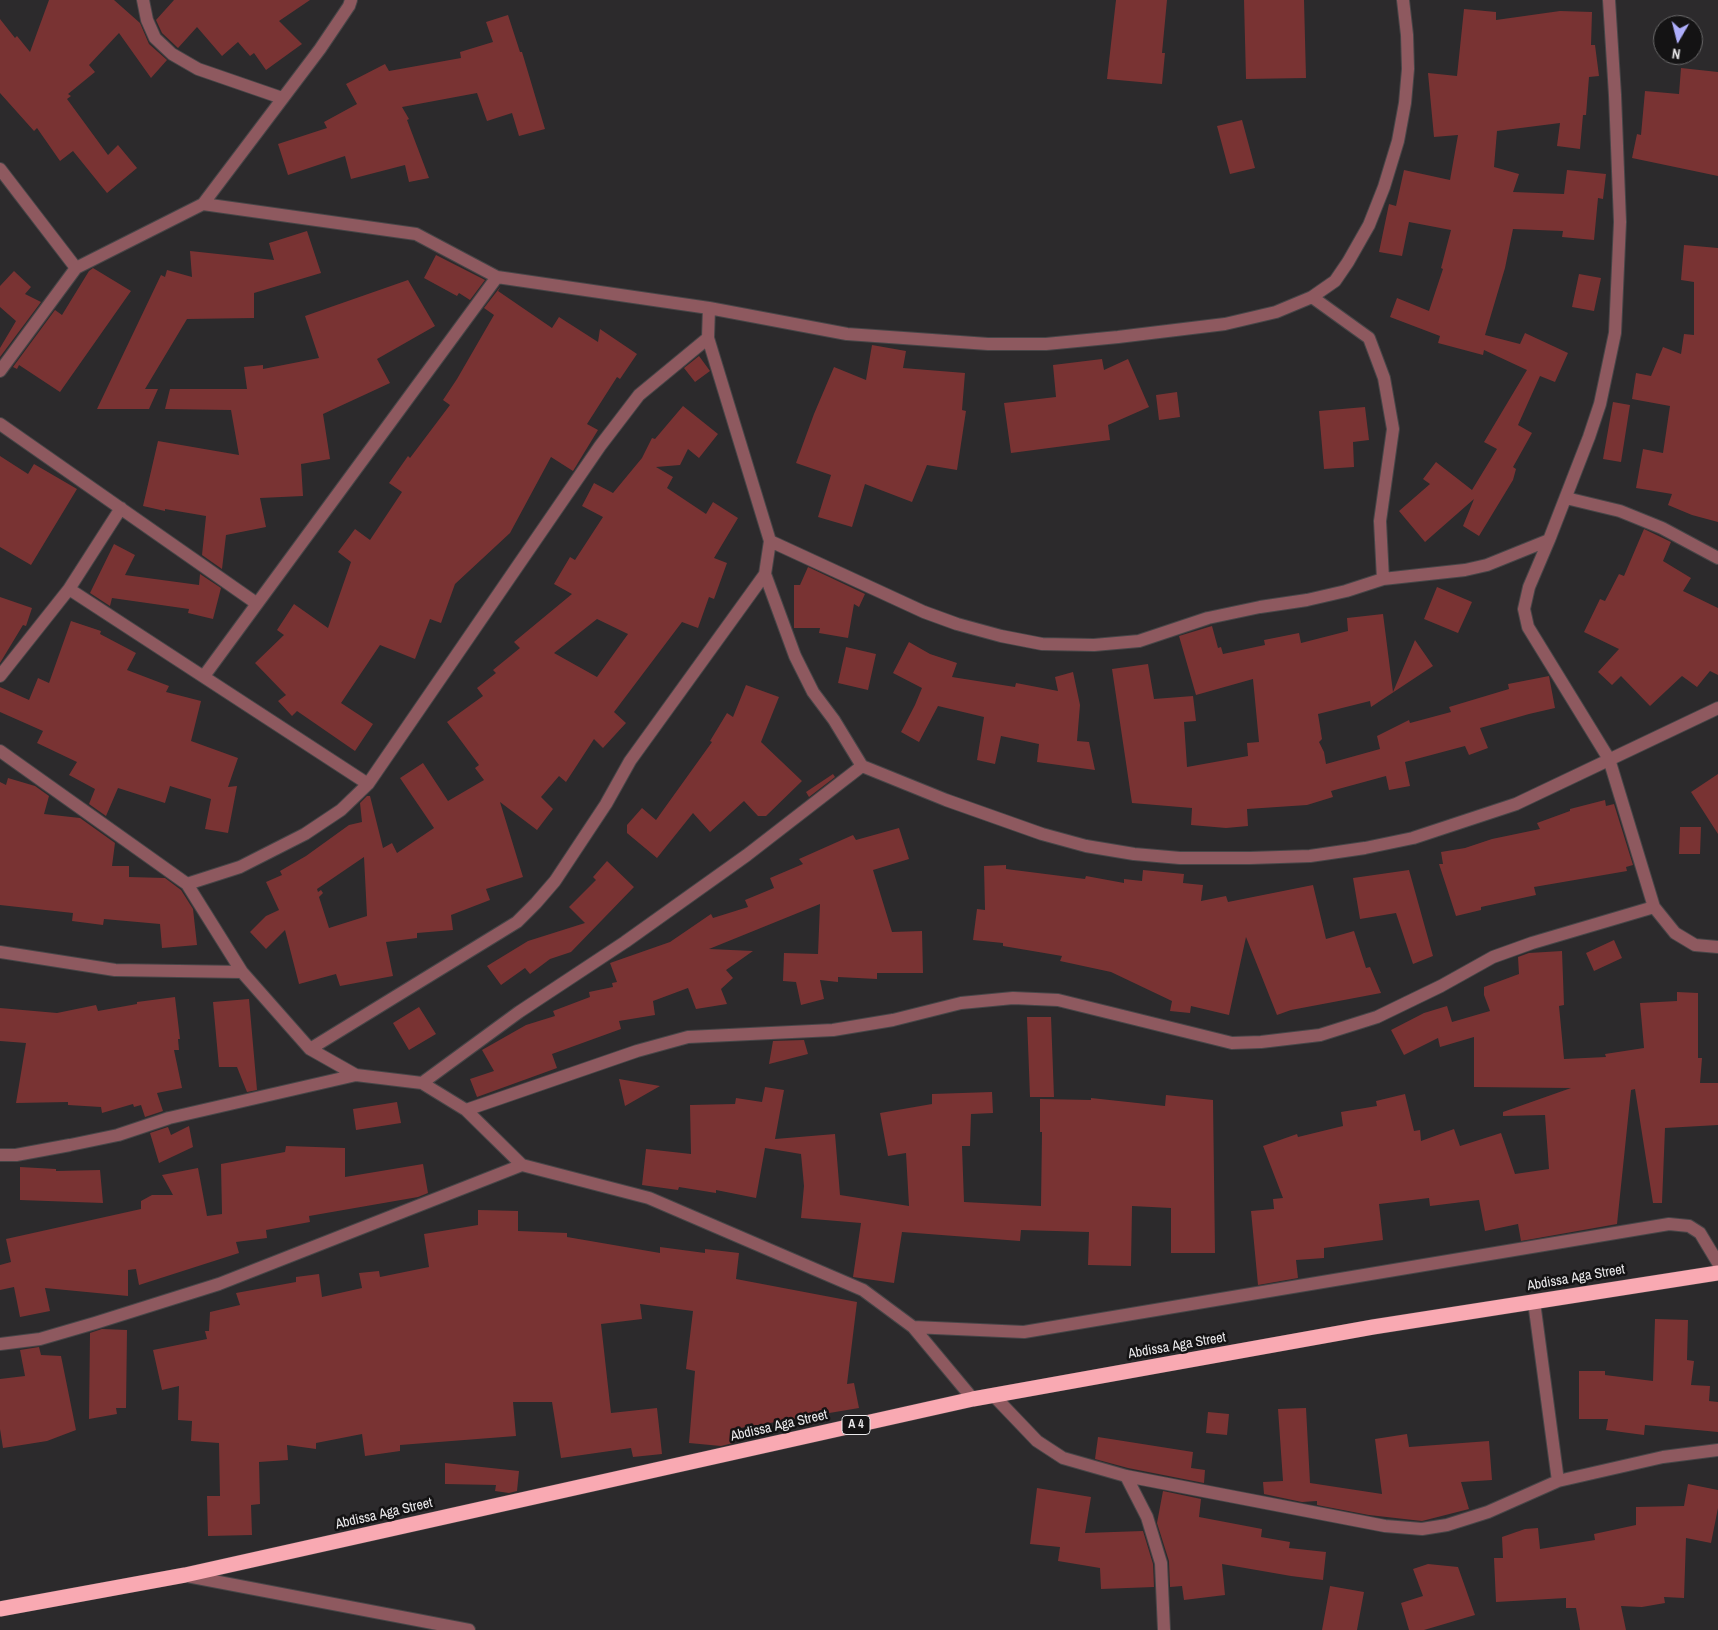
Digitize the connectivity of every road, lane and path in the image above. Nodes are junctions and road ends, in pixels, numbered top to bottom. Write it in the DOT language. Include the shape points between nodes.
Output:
graph roads {
  1 [pos="143,0"];
  2 [pos="351,0"];
  3 [pos="1403,0"];
  4 [pos="1609,0"];
  5 [pos="282,98"];
  6 [pos="0,169"];
  7 [pos="203,204"];
  8 [pos="76,268"];
  9 [pos="497,277"];
  10 [pos="1312,297"];
  11 [pos="710,308"];
  12 [pos="708,338"];
  13 [pos="0,371"];
  14 [pos="0,424"];
  15 [pos="1566,498"];
  16 [pos="121,508"];
  17 [pos="1549,540"];
  18 [pos="770,541"];
  19 [pos="1718,558"];
  20 [pos="765,574"];
  21 [pos="1383,579"];
  22 [pos="69,589"];
  23 [pos="256,603"];
  24 [pos="0,676"];
  25 [pos="204,676"];
  26 [pos="1718,708"];
  27 [pos="0,751"];
  28 [pos="1609,759"];
  29 [pos="862,766"];
  30 [pos="368,784"];
  31 [pos="187,884"];
  32 [pos="1654,907"];
  33 [pos="1718,948"];
  34 [pos="0,952"];
  35 [pos="242,972"];
  36 [pos="310,1049"];
  37 [pos="356,1076"];
  38 [pos="422,1083"];
  39 [pos="466,1110"];
  40 [pos="0,1155"];
  41 [pos="522,1166"];
  42 [pos="1718,1263"];
  43 [pos="1718,1273"];
  44 [pos="1534,1302"];
  45 [pos="913,1327"];
  46 [pos="0,1344"];
  47 [pos="994,1396"];
  48 [pos="973,1399"];
  49 [pos="1718,1450"];
  50 [pos="1126,1476"];
  51 [pos="1558,1481"];
  52 [pos="185,1576"];
  53 [pos="0,1609"];
  54 [pos="469,1630"];
  55 [pos="1164,1630"];
  1 -- 5 [label="street" via="155,38 172,54 198,69"];
  2 -- 5 [label="street" via="320,49"];
  3 -- 10 [label="street" via="1408,68 1405,102 1393,160 1369,225 1348,262 1335,281"];
  4 -- 15 [label="street" via="1620,222 1615,333 1600,404"];
  5 -- 7 [label="street"];
  6 -- 8 [label="street"];
  7 -- 8 [label="street"];
  7 -- 9 [label="street" via="416,234"];
  8 -- 13 [label="street"];
  9 -- 11 [label="street"];
  9 -- 23 [label="street"];
  10 -- 11 [label="street" via="1276,312 1225,324 1046,344 988,344 848,334"];
  10 -- 21 [label="street" via="1368,338 1384,378 1393,429 1380,521"];
  11 -- 12 [label="street"];
  12 -- 18 [label="street"];
  12 -- 30 [label="street" via="639,395 600,446"];
  14 -- 16 [label="street"];
  15 -- 17 [label="street"];
  15 -- 19 [label="street" via="1620,511 1662,528"];
  16 -- 22 [label="street"];
  16 -- 23 [label="street"];
  17 -- 21 [label="street" via="1487,565"];
  17 -- 28 [label="street" via="1529,587 1524,609 1528,627"];
  18 -- 20 [label="street"];
  18 -- 21 [label="street" via="932,615 1001,636 1042,644 1094,645 1139,641 1208,618 1307,600"];
  20 -- 29 [label="street" via="795,656 813,692"];
  20 -- 36 [label="street" via="630,761 606,804 555,881 536,903 517,922"];
  22 -- 24 [label="street"];
  22 -- 25 [label="street"];
  23 -- 25 [label="street"];
  25 -- 30 [label="street"];
  26 -- 28 [label="street"];
  27 -- 31 [label="street"];
  28 -- 29 [label="street" via="1516,804 1413,838 1310,856 1250,858 1180,858 1086,846 974,810"];
  28 -- 32 [label="street"];
  29 -- 38 [label="street" via="747,855"];
  30 -- 31 [label="street" via="341,810 306,834 240,868"];
  31 -- 35 [label="street"];
  32 -- 33 [label="street" via="1676,933 1694,945"];
  32 -- 39 [label="street" via="1493,957 1377,1017 1320,1035 1232,1043 1058,1000 1014,998 961,1003 893,1020 833,1030 688,1037 637,1050"];
  34 -- 35 [label="street" via="115,970"];
  35 -- 36 [label="street"];
  36 -- 37 [label="street"];
  37 -- 38 [label="street"];
  37 -- 40 [label="street" via="169,1118 70,1146"];
  38 -- 39 [label="street"];
  39 -- 41 [label="street"];
  41 -- 45 [label="street" via="649,1198 862,1290"];
  41 -- 46 [label="street" via="219,1284 86,1326"];
  42 -- 45 [label="street" via="1700,1233 1689,1226 1669,1224 1024,1332"];
  43 -- 44 [label="highway, Abdissa Aga Street / A 4"];
  44 -- 47 [label="highway, Abdissa Aga Street / A 4" via="1373,1327"];
  44 -- 51 [label="street"];
  45 -- 48 [label="street"];
  47 -- 48 [label="highway, Abdissa Aga Street / A 4"];
  47 -- 50 [label="street" via="1037,1441 1063,1458"];
  48 -- 52 [label="highway, Abdissa Aga Street / A 4"];
  49 -- 51 [label="street" via="1662,1457"];
  50 -- 51 [label="street" via="1385,1526 1422,1529 1488,1512"];
  50 -- 55 [label="street" via="1147,1517 1161,1563"];
  52 -- 53 [label="highway, Abdissa Aga Street / A 4"];
  52 -- 54 [label="street"];
}
